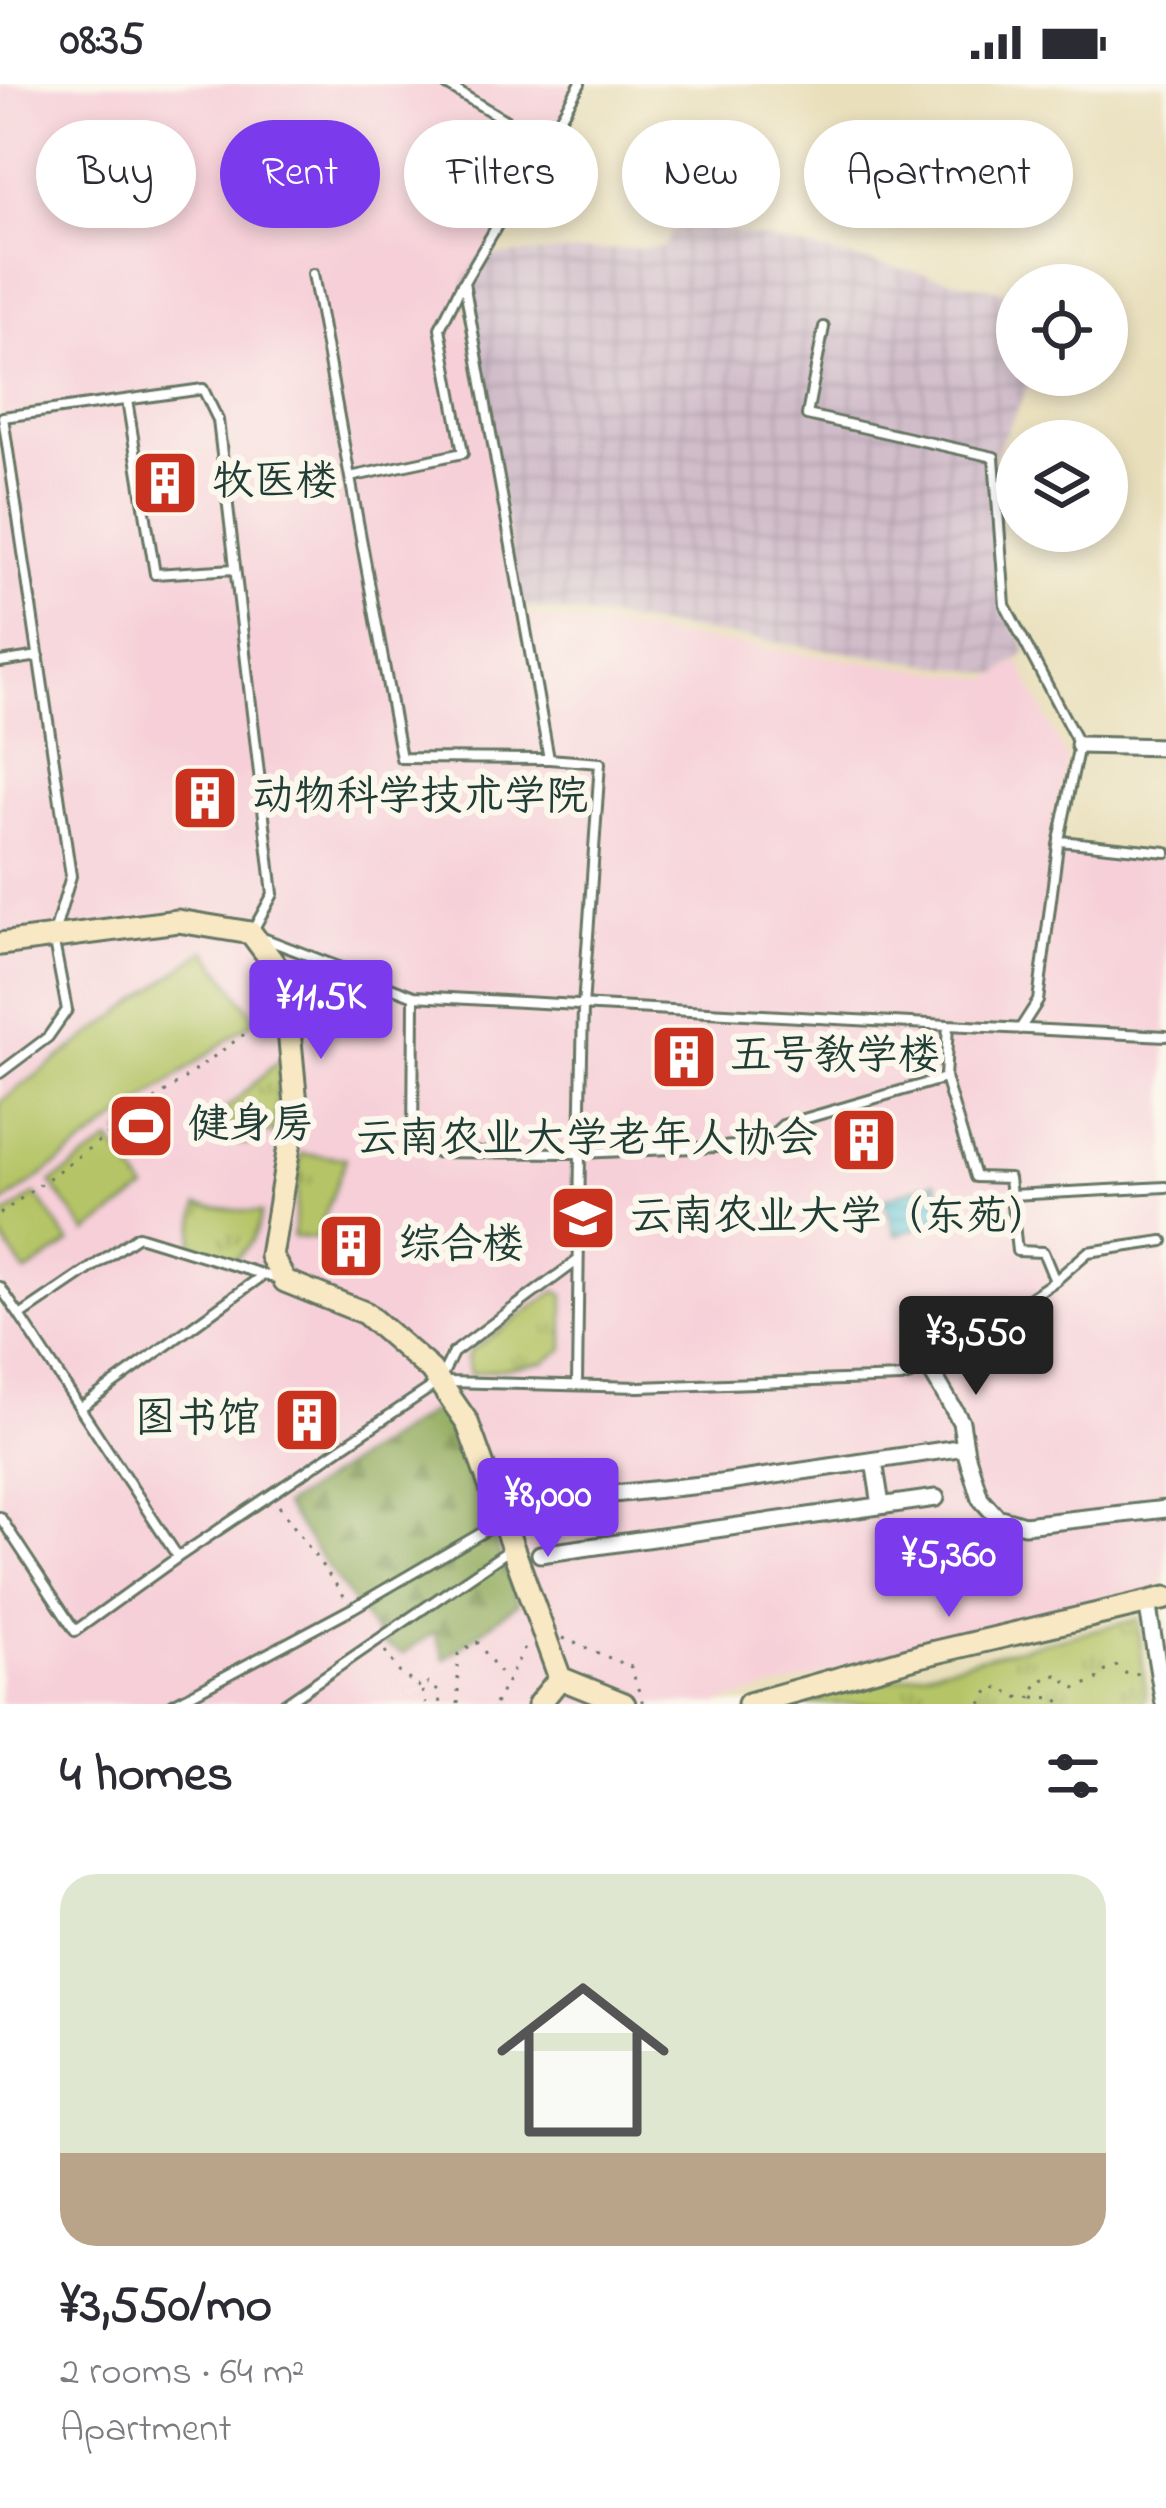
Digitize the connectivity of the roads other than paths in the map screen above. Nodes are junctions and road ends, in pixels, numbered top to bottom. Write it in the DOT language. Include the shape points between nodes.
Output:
graph roads {
  1 [pos="445,84"];
  2 [pos="580,84"];
  3 [pos="504,120"];
  4 [pos="558,120"];
  5 [pos="495,228"];
  6 [pos="313,274"];
  7 [pos="464,282"];
  8 [pos="824,327"];
  9 [pos="127,400"];
  10 [pos="2,418"];
  11 [pos="350,477"];
  12 [pos="235,569"];
  13 [pos="39,656"];
  14 [pos="0,662"];
  15 [pos="1078,745"];
  16 [pos="1166,747"];
  17 [pos="548,759"];
  18 [pos="1059,841"];
  19 [pos="1166,852"];
  20 [pos="251,933"];
  21 [pos="53,938"];
  22 [pos="0,944"];
  23 [pos="414,996"];
  24 [pos="583,1007"];
  25 [pos="948,1025"];
  26 [pos="1020,1028"];
  27 [pos="1166,1036"];
  28 [pos="0,1073"];
  29 [pos="945,1078"];
  30 [pos="580,1154"];
  31 [pos="1166,1187"];
  32 [pos="1010,1196"];
  33 [pos="1163,1241"];
  34 [pos="578,1261"];
  35 [pos="274,1278"];
  36 [pos="1055,1281"];
  37 [pos="0,1287"];
  38 [pos="20,1316"];
  39 [pos="934,1345"];
  40 [pos="930,1369"];
  41 [pos="439,1382"];
  42 [pos="577,1385"];
  43 [pos="80,1408"];
  44 [pos="965,1447"];
  45 [pos="874,1461"];
  46 [pos="936,1498"];
  47 [pos="524,1503"];
  48 [pos="881,1505"];
  49 [pos="1166,1509"];
  50 [pos="0,1517"];
  51 [pos="503,1520"];
  52 [pos="513,1547"];
  53 [pos="540,1554"];
  54 [pos="178,1557"];
  55 [pos="1157,1600"];
  56 [pos="560,1678"];
  57 [pos="173,1704"];
  58 [pos="284,1704"];
  59 [pos="539,1704"];
  60 [pos="624,1704"];
  61 [pos="748,1704"];
  62 [pos="1164,1704"];
  1 -- 3 [label="lane"];
  2 -- 4 [label="lane"];
  5 -- 7 [label="lane"];
  6 -- 11 [label="lane"];
  7 -- 11 [label="lane" via="440,328 463,453"];
  7 -- 17 [label="lane"];
  8 -- 15 [label="lane" via="807,415 994,457 1006,605"];
  9 -- 10 [label="lane"];
  9 -- 12 [label="lane" via="155,574"];
  9 -- 12 [label="lane" via="202,389 218,420"];
  10 -- 13 [label="lane"];
  11 -- 17 [label="lane" via="401,758"];
  12 -- 20 [label="lane" via="272,894"];
  13 -- 14 [label="lane"];
  13 -- 21 [label="lane" via="71,876"];
  15 -- 16 [label="street"];
  15 -- 18 [label="lane"];
  17 -- 24 [label="lane" via="600,763"];
  18 -- 19 [label="lane"];
  18 -- 26 [label="lane" via="1038,1001"];
  20 -- 21 [label="street" via="178,920"];
  20 -- 23 [label="lane"];
  20 -- 35 [label="street" via="284,977 296,1104"];
  21 -- 22 [label="street"];
  21 -- 28 [label="lane" via="67,1010"];
  23 -- 24 [label="lane"];
  23 -- 30 [label="lane" via="413,1152"];
  24 -- 25 [label="lane"];
  24 -- 30 [label="lane"];
  25 -- 26 [label="lane"];
  25 -- 29 [label="lane"];
  26 -- 27 [label="lane"];
  29 -- 30 [label="lane" via="783,1125 761,1145"];
  29 -- 32 [label="lane" via="975,1177 1009,1178"];
  30 -- 34 [label="lane"];
  31 -- 32 [label="lane"];
  32 -- 36 [label="lane" via="1017,1251 1043,1252"];
  33 -- 36 [label="lane" via="1088,1252"];
  34 -- 41 [label="lane" via="453,1353"];
  34 -- 42 [label="lane"];
  35 -- 38 [label="lane" via="138,1236"];
  35 -- 41 [label="street" via="365,1313"];
  35 -- 43 [label="lane"];
  36 -- 39 [label="lane"];
  37 -- 38 [label="lane"];
  38 -- 43 [label="lane"];
  39 -- 40 [label="street"];
  40 -- 42 [label="lane" via="901,1378"];
  40 -- 44 [label="street" via="961,1422"];
  41 -- 42 [label="lane"];
  41 -- 51 [label="street" via="467,1422"];
  41 -- 54 [label="lane"];
  43 -- 54 [label="lane"];
  44 -- 45 [label="street"];
  44 -- 49 [label="street" via="980,1498 1010,1522"];
  45 -- 47 [label="street"];
  45 -- 48 [label="street"];
  46 -- 48 [label="street"];
  48 -- 53 [label="street"];
  50 -- 54 [label="lane" via="75,1631"];
  51 -- 52 [label="street"];
  51 -- 57 [label="lane"];
  52 -- 56 [label="street"];
  52 -- 58 [label="lane"];
  55 -- 61 [label="street"];
  55 -- 62 [label="street"];
  56 -- 59 [label="street"];
  56 -- 60 [label="street"];
}
